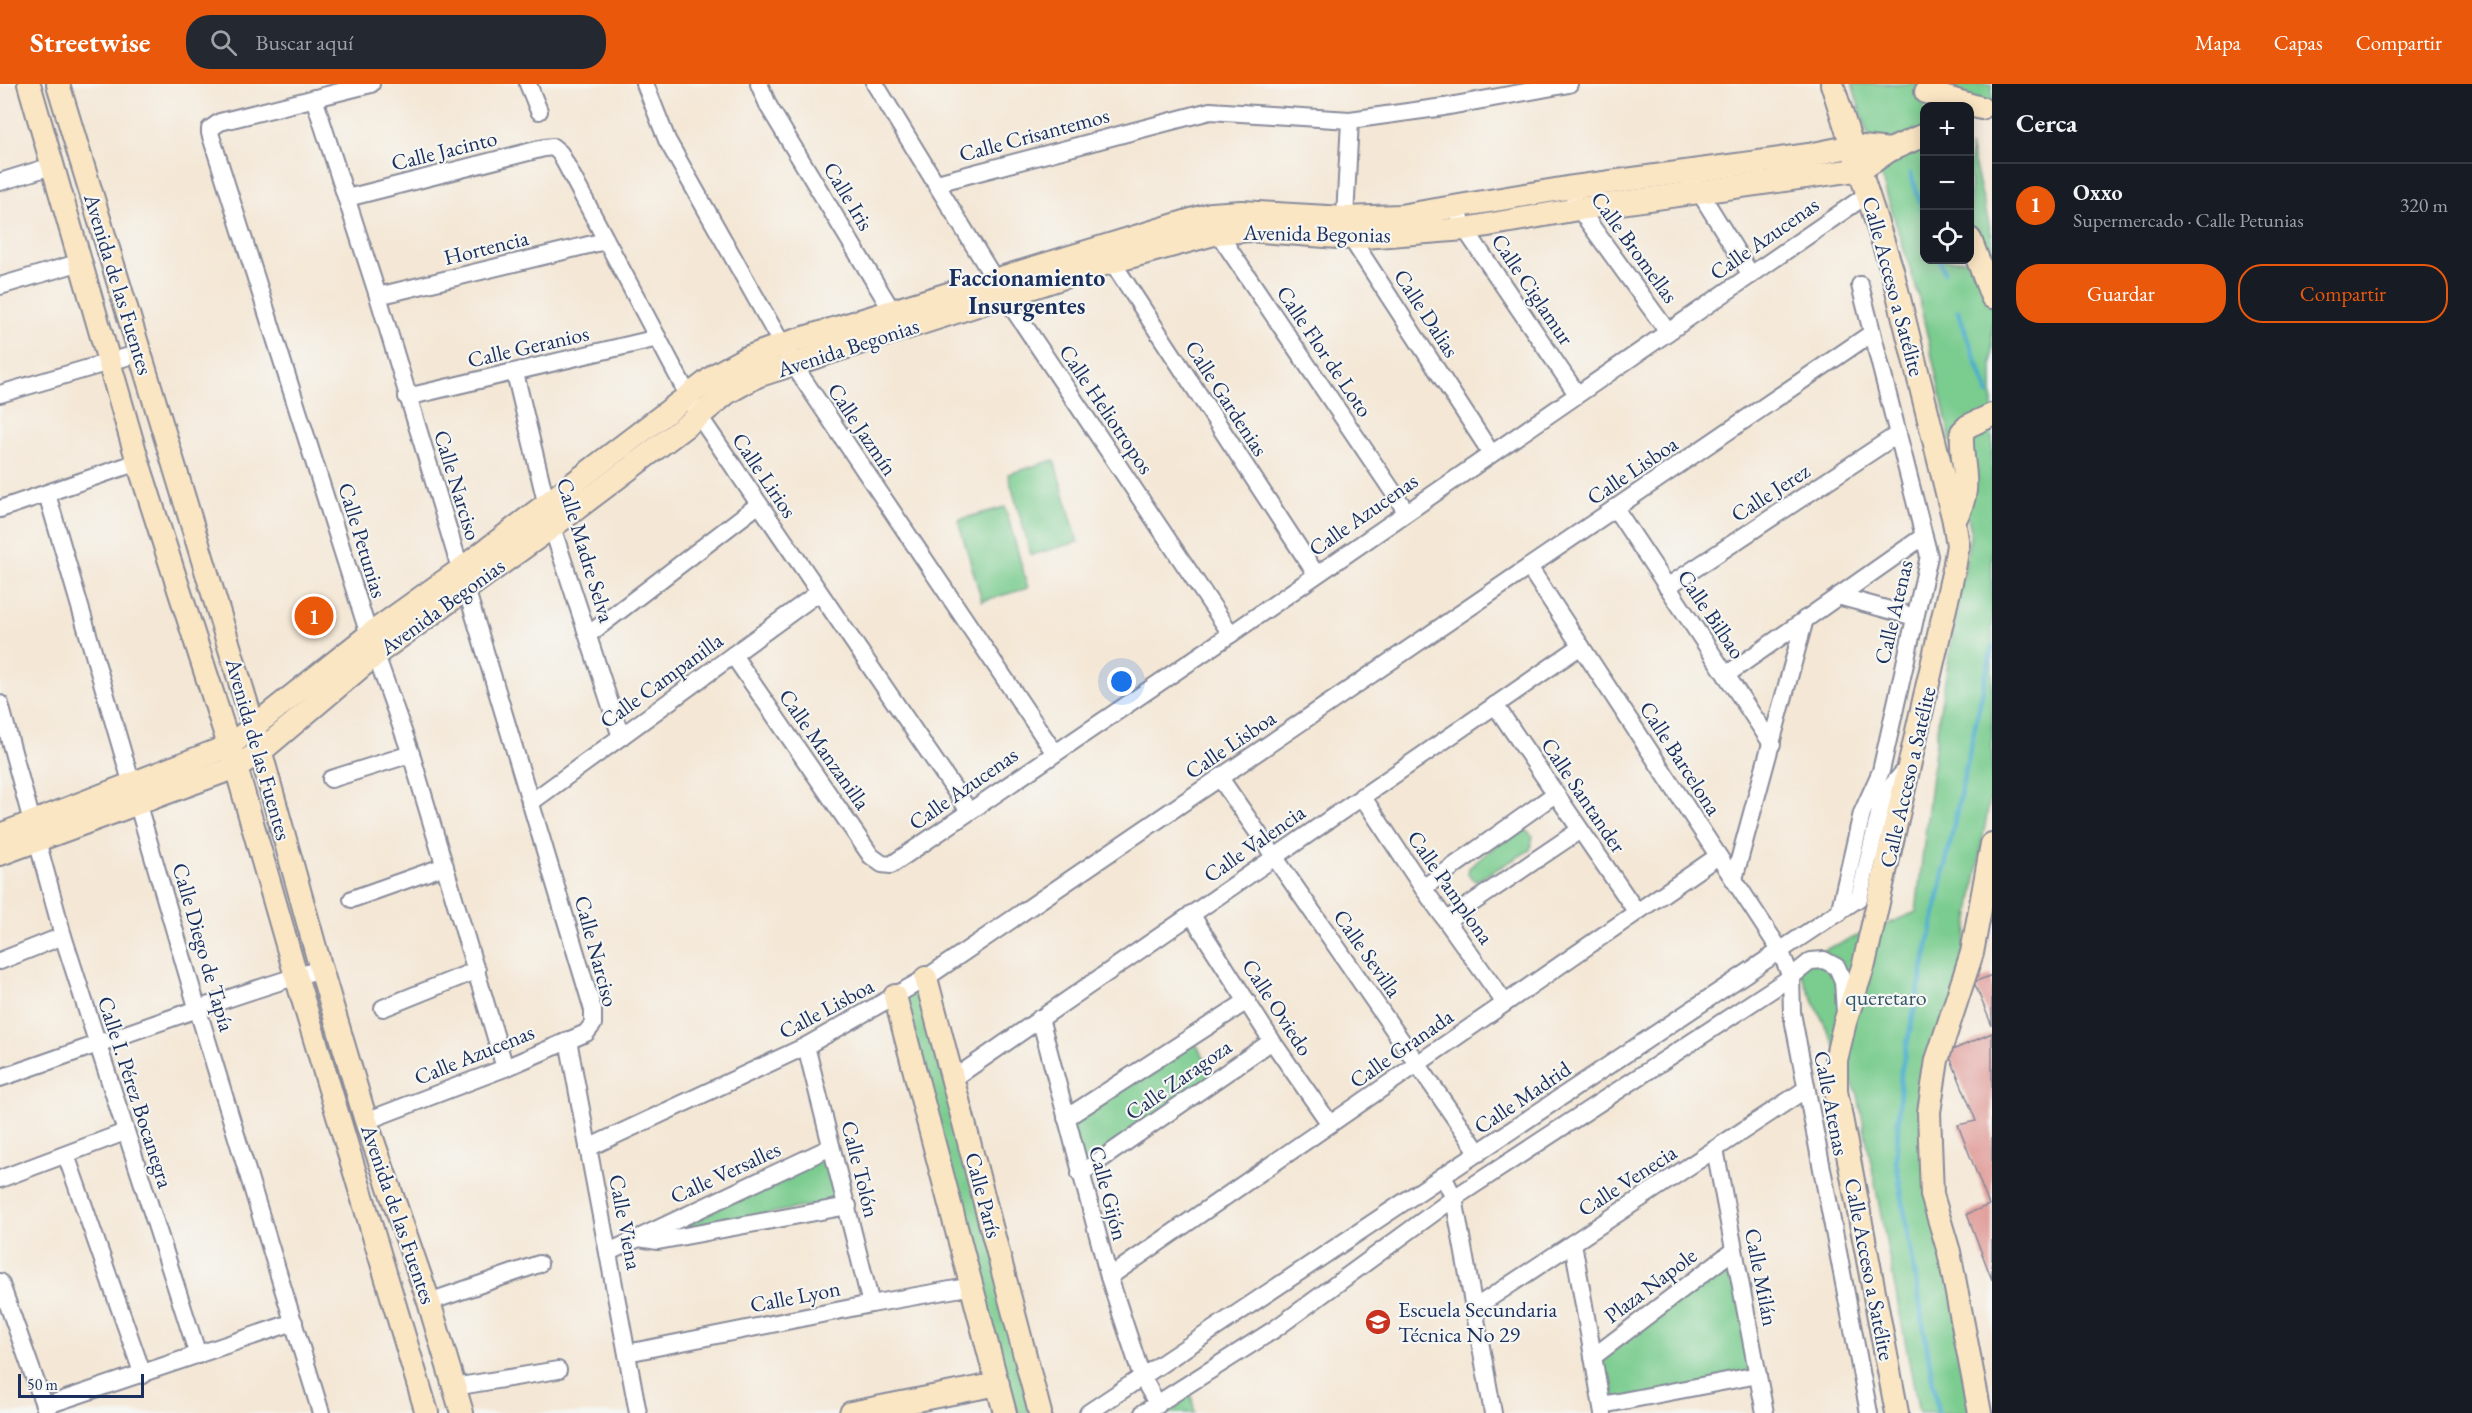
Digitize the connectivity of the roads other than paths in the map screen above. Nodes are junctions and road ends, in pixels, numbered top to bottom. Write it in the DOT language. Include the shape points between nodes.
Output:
graph roads {
  1 [pos="29,84"];
  2 [pos="58,84"];
  3 [pos="371,84"];
  4 [pos="528,84"];
  5 [pos="645,84"];
  6 [pos="759,84"];
  7 [pos="875,84"];
  8 [pos="1569,84"];
  9 [pos="1832,84"];
  10 [pos="1926,94"];
  11 [pos="314,98"];
  12 [pos="1981,108"];
  13 [pos="539,111"];
  14 [pos="1350,120"];
  15 [pos="1920,137"];
  16 [pos="1853,146"];
  17 [pos="553,147"];
  18 [pos="1890,150"];
  19 [pos="52,166"];
  20 [pos="1862,169"];
  21 [pos="1687,172"];
  22 [pos="0,182"];
  23 [pos="937,183"];
  24 [pos="1567,188"];
  25 [pos="1699,193"];
  26 [pos="1868,194"];
  27 [pos="347,198"];
  28 [pos="1456,207"];
  29 [pos="1578,209"];
  30 [pos="1214,224"];
  31 [pos="1348,228"];
  32 [pos="1465,229"];
  33 [pos="605,241"];
  34 [pos="1974,250"];
  35 [pos="1107,254"];
  36 [pos="81,262"];
  37 [pos="1751,275"];
  38 [pos="1860,285"];
  39 [pos="0,286"];
  40 [pos="1000,288"];
  41 [pos="378,296"];
  42 [pos="1992,297"];
  43 [pos="898,321"];
  44 [pos="1668,332"];
  45 [pos="1872,333"];
  46 [pos="658,338"];
  47 [pos="140,353"];
  48 [pos="787,355"];
  49 [pos="110,361"];
  50 [pos="515,373"];
  51 [pos="0,394"];
  52 [pos="1577,394"];
  53 [pos="407,397"];
  54 [pos="694,407"];
  55 [pos="1987,417"];
  56 [pos="1898,434"];
  57 [pos="1491,453"];
  58 [pos="138,462"];
  59 [pos="47,494"];
  60 [pos="758,505"];
  61 [pos="1615,508"];
  62 [pos="0,509"];
  63 [pos="1406,511"];
  64 [pos="550,516"];
  65 [pos="1954,521"];
  66 [pos="1924,536"];
  67 [pos="1529,567"];
  68 [pos="1316,574"];
  69 [pos="463,580"];
  70 [pos="1667,587"];
  71 [pos="818,593"];
  72 [pos="1838,596"];
  73 [pos="1915,617"];
  74 [pos="1805,619"];
  75 [pos="1231,634"];
  76 [pos="588,635"];
  77 [pos="372,644"];
  78 [pos="1581,646"];
  79 [pos="733,655"];
  80 [pos="1726,675"];
  81 [pos="1495,705"];
  82 [pos="2,714"];
  83 [pos="254,728"];
  84 [pos="621,737"];
  85 [pos="1772,744"];
  86 [pos="261,752"];
  87 [pos="1054,752"];
  88 [pos="411,754"];
  89 [pos="233,757"];
  90 [pos="1910,765"];
  91 [pos="1220,778"];
  92 [pos="331,779"];
  93 [pos="136,794"];
  94 [pos="1555,794"];
  95 [pos="1362,796"];
  96 [pos="530,803"];
  97 [pos="969,811"];
  98 [pos="1580,830"];
  99 [pos="34,832"];
  100 [pos="0,835"];
  101 [pos="1992,844"];
  102 [pos="0,854"];
  103 [pos="1274,856"];
  104 [pos="1718,856"];
  105 [pos="882,864"];
  106 [pos="445,866"];
  107 [pos="1734,879"];
  108 [pos="1423,888"];
  109 [pos="352,899"];
  110 [pos="1636,911"];
  111 [pos="1839,913"];
  112 [pos="1191,914"];
  113 [pos="1447,920"];
  114 [pos="63,936"];
  115 [pos="1780,950"];
  116 [pos="0,961"];
  117 [pos="321,969"];
  118 [pos="477,970"];
  119 [pos="296,976"];
  120 [pos="1791,977"];
  121 [pos="926,978"];
  122 [pos="895,996"];
  123 [pos="1247,1001"];
  124 [pos="1504,1003"];
  125 [pos="197,1007"];
  126 [pos="383,1008"];
  127 [pos="1040,1018"];
  128 [pos="1845,1022"];
  129 [pos="593,1024"];
  130 [pos="568,1040"];
  131 [pos="1272,1041"];
  132 [pos="98,1045"];
  133 [pos="806,1046"];
  134 [pos="1417,1064"];
  135 [pos="505,1068"];
  136 [pos="0,1078"];
  137 [pos="953,1079"];
  138 [pos="1806,1089"];
  139 [pos="1066,1118"];
  140 [pos="366,1121"];
  141 [pos="1330,1124"];
  142 [pos="125,1132"];
  143 [pos="831,1147"];
  144 [pos="588,1148"];
  145 [pos="1715,1149"];
  146 [pos="1479,1153"];
  147 [pos="66,1155"];
  148 [pos="1080,1174"];
  149 [pos="1443,1176"];
  150 [pos="0,1179"];
  151 [pos="1454,1198"];
  152 [pos="848,1206"];
  153 [pos="638,1238"];
  154 [pos="1573,1243"];
  155 [pos="1734,1250"];
  156 [pos="609,1252"];
  157 [pos="539,1264"];
  158 [pos="1109,1277"];
  159 [pos="0,1282"];
  160 [pos="973,1286"];
  161 [pos="429,1302"];
  162 [pos="871,1304"];
  163 [pos="1473,1309"];
  164 [pos="294,1322"];
  165 [pos="627,1353"];
  166 [pos="198,1355"];
  167 [pos="1593,1357"];
  168 [pos="558,1370"];
  169 [pos="143,1375"];
  170 [pos="1758,1375"];
  171 [pos="1142,1377"];
  172 [pos="998,1384"];
  173 [pos="454,1387"];
  174 [pos="1151,1409"];
  175 [pos="1602,1409"];
  176 [pos="46,1410"];
  177 [pos="321,1413"];
  178 [pos="427,1413"];
  179 [pos="462,1413"];
  180 [pos="638,1413"];
  181 [pos="851,1413"];
  182 [pos="1005,1413"];
  183 [pos="1040,1413"];
  184 [pos="1088,1413"];
  185 [pos="1493,1413"];
  186 [pos="1765,1413"];
  187 [pos="1869,1413"];
  188 [pos="1898,1413"];
  189 [pos="1980,1413"];
  1 -- 19 [label="main road, Avenida de las Fuentes"];
  2 -- 47 [label="main road, Avenida de las Fuentes"];
  3 -- 11 [label="street"];
  4 -- 13 [label="street"];
  5 -- 48 [label="street, Calle Jazmín" via="667,140"];
  6 -- 43 [label="street, Calle Iris" via="769,107"];
  7 -- 23 [label="street, Calle Heliotropos"];
  8 -- 14 [label="street, Calle Crisantemos"];
  9 -- 16 [label="main road, Calle Acceso a Satélite"];
  10 -- 12 [label="main road"];
  11 -- 27 [label="street, Calle Narciso"];
  11 -- 77 [label="street, Calle Petunias" via="220,122 210,129"];
  14 -- 23 [label="street, Calle Crisantemos" via="1210,111"];
  14 -- 31 [label="street"];
  15 -- 18 [label="main road"];
  16 -- 18 [label="main road, Avenida Begonias"];
  16 -- 20 [label="main road, Calle Acceso a Satélite"];
  16 -- 21 [label="main road, Avenida Begonias"];
  17 -- 27 [label="street, Calle Jacinto"];
  17 -- 33 [label="street, Calle Lirios" via="560,153"];
  18 -- 20 [label="main road"];
  19 -- 22 [label="street"];
  19 -- 36 [label="main road, Avenida de las Fuentes"];
  20 -- 25 [label="main road, Avenida Begonias"];
  20 -- 26 [label="main road, Calle Acceso a Satélite"];
  21 -- 24 [label="main road, Avenida Begonias"];
  21 -- 25 [label="street"];
  23 -- 40 [label="street, Calle Heliotropos"];
  24 -- 28 [label="main road, Avenida Begonias"];
  24 -- 29 [label="street, Calle Bromellas"];
  25 -- 29 [label="main road, Avenida Begonias"];
  25 -- 37 [label="street"];
  26 -- 37 [label="street, Calle Azucenas"];
  26 -- 65 [label="main road, Calle Acceso a Satélite" via="1893,270"];
  27 -- 41 [label="street, Calle Narciso"];
  28 -- 31 [label="main road, Avenida Begonias"];
  28 -- 32 [label="street, Calle Ciglamur"];
  29 -- 32 [label="main road, Avenida Begonias"];
  29 -- 44 [label="street, Calle Bromellas"];
  30 -- 31 [label="main road, Avenida Begonias" via="1242,212"];
  30 -- 35 [label="main road, Avenida Begonias"];
  30 -- 63 [label="street, Calle Flor de Loto"];
  31 -- 32 [label="main road, Avenida Begonias"];
  31 -- 57 [label="street, Calle Dalias"];
  32 -- 52 [label="street, Calle Ciglamur"];
  33 -- 41 [label="street, Hortencia"];
  33 -- 46 [label="street, Calle Lirios"];
  34 -- 42 [label="main road"];
  35 -- 40 [label="main road, Avenida Begonias"];
  35 -- 68 [label="street, Calle Gardenias"];
  36 -- 39 [label="street"];
  36 -- 49 [label="main road, Avenida de las Fuentes"];
  37 -- 44 [label="street, Calle Azucenas"];
  38 -- 45 [label="street, Calle Atenas"];
  40 -- 43 [label="main road, Avenida Begonias"];
  40 -- 75 [label="street, Calle Heliotropos"];
  41 -- 53 [label="street, Calle Narciso"];
  43 -- 48 [label="main road, Avenida Begonias"];
  44 -- 52 [label="street, Calle Azucenas"];
  45 -- 56 [label="street, Calle Atenas"];
  45 -- 61 [label="street, Calle Lisboa"];
  46 -- 50 [label="street, Calle Geranios"];
  46 -- 54 [label="street, Calle Lirios"];
  47 -- 49 [label="street"];
  47 -- 83 [label="main road, Avenida de las Fuentes"];
  48 -- 54 [label="main road, Avenida Begonias" via="746,358 717,374"];
  48 -- 87 [label="street, Calle Jazmín"];
  49 -- 51 [label="street"];
  49 -- 58 [label="main road, Avenida de las Fuentes"];
  50 -- 53 [label="street, Calle Geranios"];
  50 -- 64 [label="street, Calle Madre Selva"];
  52 -- 57 [label="street, Calle Azucenas"];
  53 -- 69 [label="street, Calle Narciso"];
  54 -- 60 [label="street, Calle Lirios"];
  54 -- 64 [label="main road, Avenida Begonias"];
  55 -- 65 [label="main road" via="1962,432 1966,495"];
  56 -- 66 [label="street, Calle Atenas"];
  56 -- 70 [label="street, Calle Jerez"];
  57 -- 63 [label="street, Calle Azucenas"];
  58 -- 59 [label="street"];
  58 -- 89 [label="main road, Avenida de las Fuentes"];
  59 -- 62 [label="street"];
  59 -- 93 [label="street, Calle Diego de Tapía"];
  60 -- 71 [label="street, Calle Lirios"];
  60 -- 76 [label="street"];
  61 -- 67 [label="street, Calle Lisboa"];
  61 -- 70 [label="street, Calle Bilbao"];
  63 -- 68 [label="street, Calle Azucenas"];
  64 -- 69 [label="main road, Avenida Begonias"];
  64 -- 76 [label="street, Calle Madre Selva"];
  65 -- 90 [label="main road, Calle Acceso a Satélite" via="1958,545 1954,570"];
  66 -- 72 [label="street"];
  66 -- 73 [label="street, Calle Atenas" via="1928,568"];
  67 -- 78 [label="street, Calle Barcelona"];
  67 -- 91 [label="street, Calle Lisboa"];
  68 -- 75 [label="street, Calle Azucenas"];
  69 -- 77 [label="main road, Avenida Begonias"];
  69 -- 96 [label="street, Calle Narciso"];
  70 -- 80 [label="street, Calle Bilbao"];
  71 -- 79 [label="street, Calle Campanilla"];
  71 -- 97 [label="street, Calle Lirios"];
  72 -- 73 [label="street"];
  72 -- 74 [label="street"];
  73 -- 111 [label="street, Calle Atenas" via="1881,771 1862,813"];
  74 -- 80 [label="street"];
  74 -- 85 [label="street"];
  75 -- 87 [label="street, Calle Azucenas"];
  76 -- 84 [label="street, Calle Madre Selva"];
  77 -- 83 [label="main road, Avenida Begonias"];
  77 -- 86 [label="main road, Avenida Begonias"];
  77 -- 88 [label="street, Calle Petunias"];
  78 -- 81 [label="street, Calle Valencia"];
  78 -- 104 [label="street, Calle Barcelona"];
  79 -- 84 [label="street, Calle Campanilla"];
  79 -- 105 [label="street, Calle Manzanilla" via="872,856"];
  80 -- 85 [label="street, Calle Bilbao"];
  81 -- 94 [label="street, Calle Santander"];
  81 -- 95 [label="street, Calle Valencia"];
  82 -- 99 [label="street, Calle I. Pérez Bocanegra"];
  83 -- 86 [label="main road, Avenida de las Fuentes"];
  83 -- 89 [label="main road, Avenida Begonias"];
  84 -- 96 [label="street, Calle Campanilla"];
  85 -- 107 [label="street"];
  86 -- 89 [label="main road, Avenida Begonias"];
  86 -- 117 [label="main road, Avenida de las Fuentes"];
  87 -- 97 [label="street, Calle Azucenas"];
  88 -- 92 [label="street"];
  88 -- 106 [label="street, Calle Petunias"];
  89 -- 93 [label="main road, Avenida Begonias"];
  89 -- 119 [label="main road, Avenida de las Fuentes"];
  90 -- 111 [label="street, Calle Madrid" via="1882,802 1859,898"];
  90 -- 128 [label="main road, Calle Acceso a Satélite" via="1862,972"];
  91 -- 103 [label="street, Calle Sevilla"];
  91 -- 121 [label="street, Calle Lisboa"];
  93 -- 99 [label="main road, Avenida Begonias"];
  93 -- 125 [label="street, Calle Diego de Tapía"];
  94 -- 98 [label="street, Calle Santander"];
  94 -- 108 [label="street"];
  95 -- 103 [label="street, Calle Valencia"];
  95 -- 108 [label="street, Calle Pamplona"];
  96 -- 129 [label="street, Calle Narciso" via="593,1010"];
  97 -- 105 [label="street, Calle Azucenas" via="891,865"];
  98 -- 110 [label="street, Calle Santander"];
  98 -- 113 [label="street"];
  99 -- 100 [label="main road, Avenida Begonias"];
  99 -- 102 [label="main road, Avenida Begonias"];
  99 -- 114 [label="street, Calle I. Pérez Bocanegra"];
  101 -- 189 [label="main road" via="1972,953 1937,1060 1929,1112 1932,1195 1949,1252"];
  103 -- 112 [label="street, Calle Valencia"];
  103 -- 134 [label="street, Calle Sevilla"];
  104 -- 107 [label="street, Calle Barcelona"];
  104 -- 110 [label="street, Calle Granada"];
  106 -- 109 [label="street"];
  106 -- 118 [label="street, Calle Petunias"];
  107 -- 115 [label="street, Calle Barcelona"];
  108 -- 113 [label="street, Calle Pamplona"];
  110 -- 124 [label="street, Calle Granada"];
  111 -- 115 [label="street, Calle Madrid"];
  112 -- 123 [label="street, Calle Oviedo"];
  112 -- 127 [label="street, Calle Valencia"];
  113 -- 124 [label="street, Calle Pamplona"];
  114 -- 116 [label="street"];
  114 -- 132 [label="street, Calle I. Pérez Bocanegra"];
  115 -- 120 [label="street, Calle Barcelona"];
  115 -- 146 [label="street, Calle Madrid"];
  117 -- 119 [label="street"];
  117 -- 140 [label="main road, Avenida de las Fuentes"];
  118 -- 126 [label="street"];
  118 -- 135 [label="street, Calle Petunias"];
  119 -- 125 [label="street"];
  119 -- 178 [label="main road, Avenida de las Fuentes"];
  120 -- 128 [label="street, Calle Madrid" via="1811,961 1824,960 1837,967 1844,981"];
  120 -- 138 [label="street, Calle Atenas" via="1792,1013"];
  120 -- 151 [label="street, Calle Madrid"];
  121 -- 122 [label="street, Calle Lisboa"];
  121 -- 137 [label="main road, Calle París"];
  122 -- 133 [label="street, Calle Lisboa"];
  122 -- 160 [label="main road, Calle París"];
  123 -- 131 [label="street, Calle Oviedo"];
  123 -- 139 [label="street, Calle Zaragoza"];
  124 -- 134 [label="street, Calle Granada"];
  125 -- 132 [label="street"];
  125 -- 164 [label="street, Calle Diego de Tapía"];
  127 -- 137 [label="street, Calle Valencia"];
  127 -- 139 [label="street, Calle Gijón"];
  128 -- 188 [label="main road, Calle Acceso a Satélite" via="1836,1060 1836,1091"];
  129 -- 130 [label="street, Calle Azucenas" via="586,1033"];
  130 -- 135 [label="street, Calle Azucenas"];
  130 -- 144 [label="street, Calle Viena"];
  131 -- 141 [label="street, Calle Oviedo"];
  131 -- 148 [label="street, Calle Zaragoza"];
  132 -- 136 [label="street"];
  132 -- 142 [label="street, Calle I. Pérez Bocanegra"];
  133 -- 143 [label="street, Calle Tolón"];
  133 -- 144 [label="street, Calle Lisboa"];
  134 -- 141 [label="street, Calle Granada"];
  134 -- 146 [label="street, Calle Sevilla"];
  135 -- 140 [label="street, Calle Azucenas"];
  137 -- 183 [label="main road, Calle París"];
  138 -- 145 [label="street, Calle Venecia"];
  138 -- 187 [label="street, Calle Atenas"];
  139 -- 148 [label="street, Calle Gijón"];
  140 -- 161 [label="main road, Avenida de las Fuentes"];
  141 -- 158 [label="street, Calle Granada"];
  142 -- 147 [label="street"];
  142 -- 166 [label="street, Calle I. Pérez Bocanegra"];
  143 -- 152 [label="street, Calle Tolón"];
  143 -- 153 [label="street, Calle Versalles"];
  144 -- 156 [label="street, Calle Viena"];
  145 -- 154 [label="street, Calle Venecia"];
  145 -- 155 [label="street, Calle Milán"];
  146 -- 149 [label="street, Calle Madrid"];
  147 -- 150 [label="street"];
  147 -- 169 [label="street"];
  148 -- 158 [label="street, Calle Gijón"];
  149 -- 151 [label="street"];
  149 -- 171 [label="street, Calle Madrid"];
  151 -- 163 [label="street"];
  151 -- 174 [label="street, Calle Madrid" via="1275,1329"];
  152 -- 153 [label="street, Calle Versalles" via="658,1241"];
  152 -- 162 [label="street, Calle Tolón"];
  153 -- 156 [label="street, Calle Versalles"];
  154 -- 163 [label="street, Calle Venecia"];
  154 -- 167 [label="street"];
  155 -- 167 [label="street, Plaza Napole"];
  155 -- 170 [label="street, Calle Milán"];
  156 -- 165 [label="street, Calle Viena"];
  157 -- 161 [label="street"];
  158 -- 171 [label="street, Calle Gijón"];
  159 -- 176 [label="street"];
  160 -- 162 [label="street, Calle Lyon"];
  160 -- 172 [label="main road, Calle París"];
  161 -- 173 [label="main road, Avenida de las Fuentes"];
  162 -- 165 [label="street, Calle Lyon"];
  163 -- 185 [label="street"];
  164 -- 166 [label="street"];
  164 -- 177 [label="street, Calle Diego de Tapía"];
  165 -- 180 [label="street, Calle Viena"];
  166 -- 169 [label="street"];
  167 -- 175 [label="street"];
  168 -- 173 [label="street"];
  169 -- 176 [label="street"];
  170 -- 175 [label="street"];
  170 -- 186 [label="street, Calle Milán"];
  171 -- 174 [label="street, Calle Gijón"];
  171 -- 184 [label="street, Calle Madrid"];
  172 -- 181 [label="main road"];
  172 -- 182 [label="main road, Calle París"];
  173 -- 179 [label="main road, Avenida de las Fuentes"];
}
